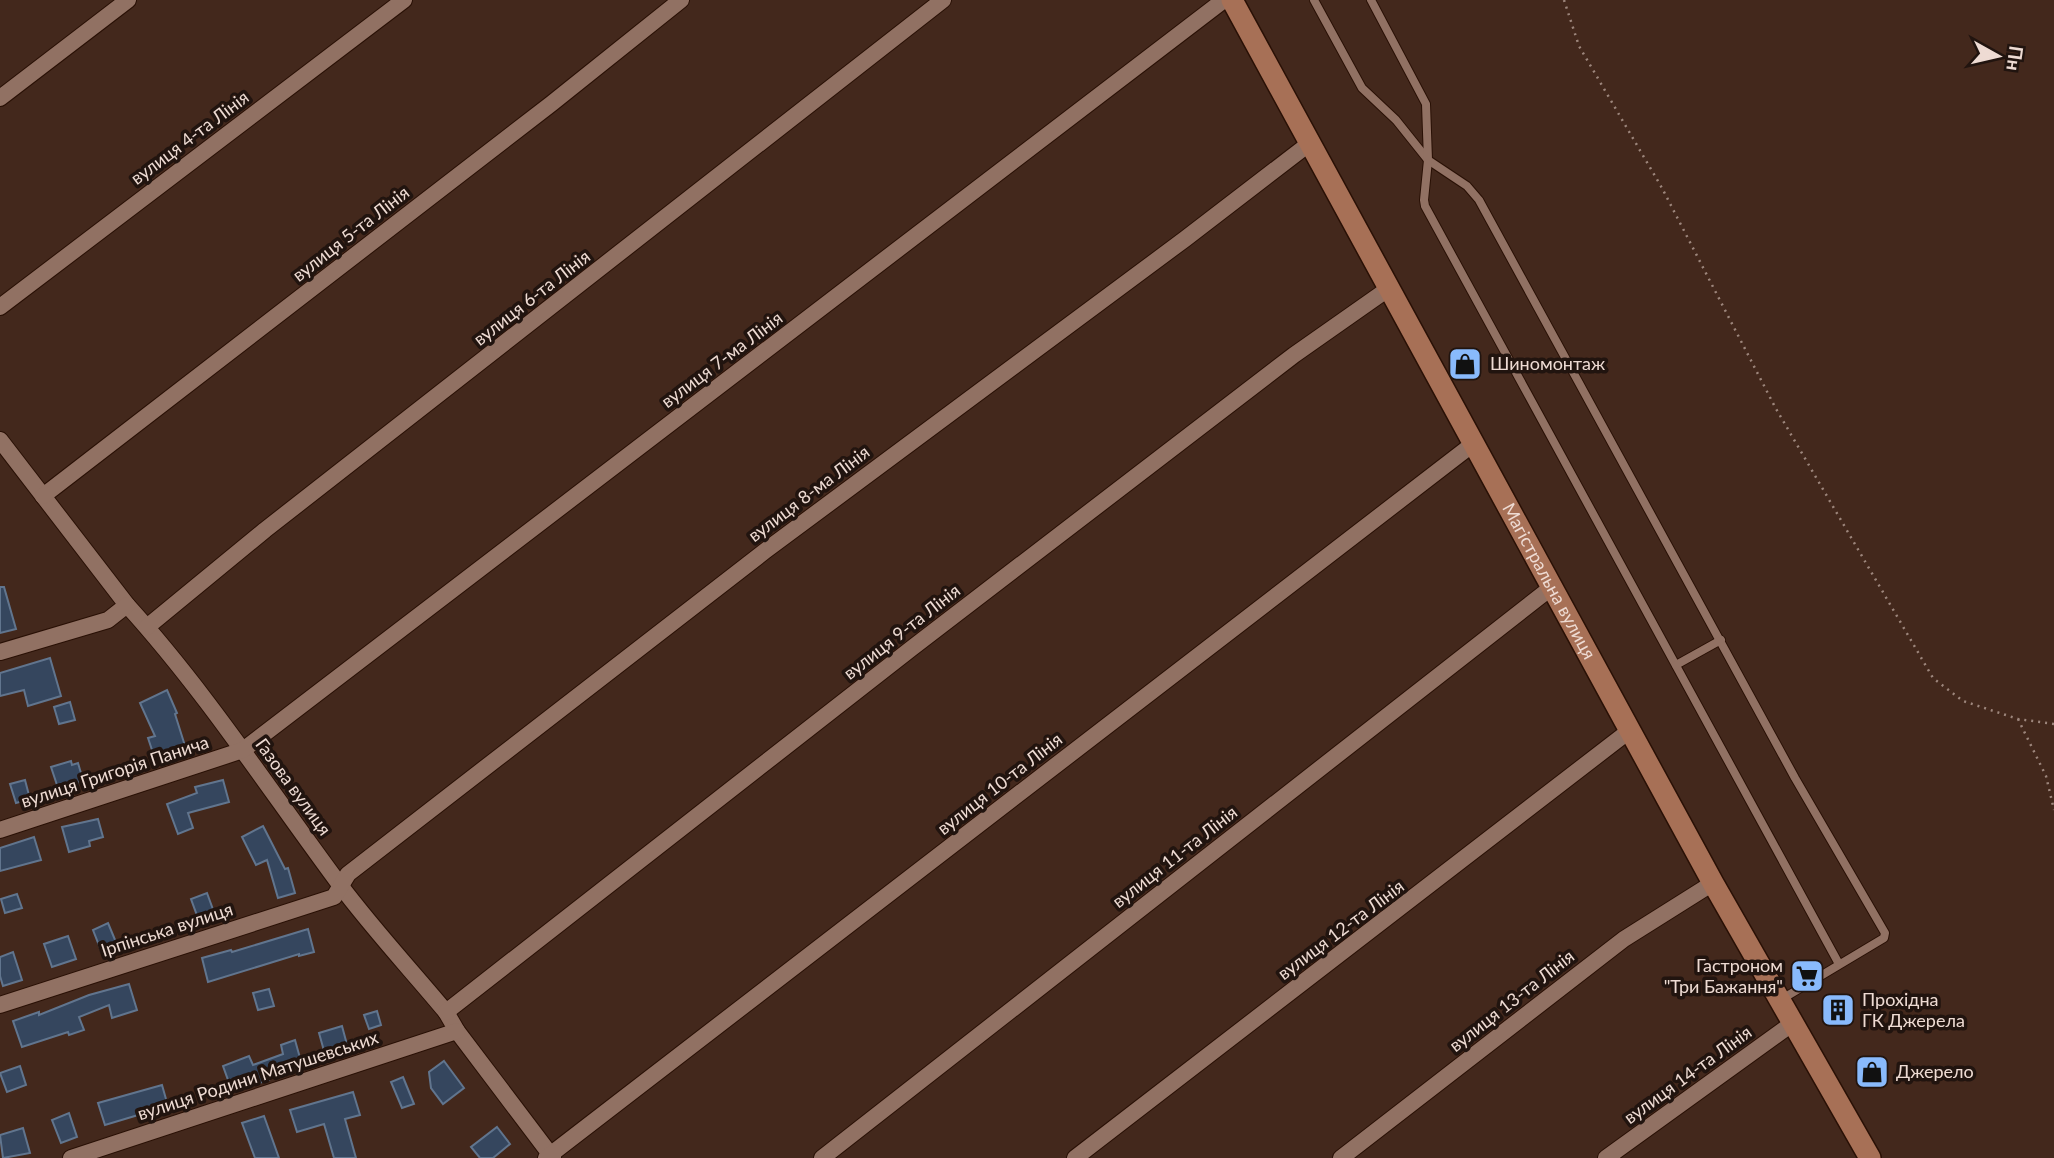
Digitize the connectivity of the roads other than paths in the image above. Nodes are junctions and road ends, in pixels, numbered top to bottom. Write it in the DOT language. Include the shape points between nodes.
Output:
graph roads {
  1 [pos="128,0"];
  2 [pos="404,0"];
  3 [pos="681,0"];
  4 [pos="943,0"];
  5 [pos="1224,0"];
  6 [pos="1232,0"];
  7 [pos="1314,0"];
  8 [pos="1371,0"];
  9 [pos="0,98"];
  10 [pos="1310,143"];
  11 [pos="1428,160"];
  12 [pos="1388,289"];
  13 [pos="0,307"];
  14 [pos="0,440"];
  15 [pos="1473,444"];
  16 [pos="43,496"];
  17 [pos="1552,587"];
  18 [pos="127,606"];
  19 [pos="147,627"];
  20 [pos="1721,640"];
  21 [pos="0,652"];
  22 [pos="1676,665"];
  23 [pos="1629,732"];
  24 [pos="243,750"];
  25 [pos="0,830"];
  26 [pos="1713,883"];
  27 [pos="342,887"];
  28 [pos="1839,964"];
  29 [pos="1780,1001"];
  30 [pos="0,1004"];
  31 [pos="446,1012"];
  32 [pos="1793,1023"];
  33 [pos="457,1031"];
  34 [pos="550,1157"];
  35 [pos="71,1158"];
  36 [pos="822,1158"];
  37 [pos="1075,1158"];
  38 [pos="1341,1158"];
  39 [pos="1606,1158"];
  40 [pos="1870,1158"];
  1 -- 9 [label="street"];
  2 -- 13 [label="street, вулиця 4-та Лінія"];
  3 -- 16 [label="street, вулиця 5-та Лінія"];
  4 -- 19 [label="street, вулиця 6-та Лінія"];
  5 -- 24 [label="street, вулиця 7-ма Лінія"];
  6 -- 10 [label="street, Магістральна вулиця"];
  7 -- 11 [label="lane" via="1362,89 1396,120"];
  8 -- 11 [label="lane" via="1426,104"];
  10 -- 12 [label="street, Магістральна вулиця"];
  10 -- 27 [label="street, вулиця 8-ма Лінія" via="765,551 348,874"];
  11 -- 20 [label="lane" via="1467,186 1479,200"];
  11 -- 22 [label="lane" via="1425,206"];
  12 -- 15 [label="street, Магістральна вулиця"];
  12 -- 31 [label="street, вулиця 9-та Лінія" via="1294,355 890,665"];
  14 -- 16 [label="street, Газова вулиця"];
  15 -- 17 [label="street, Магістральна вулиця"];
  15 -- 34 [label="street, вулиця 10-та Лінія"];
  16 -- 18 [label="street, Газова вулиця"];
  17 -- 23 [label="street, Магістральна вулиця"];
  17 -- 36 [label="street, вулиця 11-та Лінія"];
  18 -- 19 [label="street, Газова вулиця"];
  18 -- 21 [label="street" via="107,620"];
  19 -- 24 [label="street, Газова вулиця"];
  20 -- 22 [label="lane"];
  20 -- 28 [label="lane" via="1885,933 1884,938"];
  22 -- 28 [label="lane"];
  23 -- 26 [label="street, Магістральна вулиця"];
  23 -- 37 [label="street, вулиця 12-та Лінія"];
  24 -- 25 [label="street, вулиця Григорія Панича"];
  24 -- 27 [label="street, Газова вулиця"];
  26 -- 29 [label="street, Магістральна вулиця"];
  26 -- 38 [label="street, вулиця 13-та Лінія" via="1624,939"];
  27 -- 30 [label="street, Ірпінська вулиця" via="334,897"];
  27 -- 31 [label="street, Газова вулиця"];
  28 -- 29 [label="lane"];
  29 -- 32 [label="street, Магістральна вулиця"];
  31 -- 33 [label="street, Газова вулиця"];
  32 -- 39 [label="street, вулиця 14-та Лінія"];
  32 -- 40 [label="street, Магістральна вулиця"];
  33 -- 34 [label="street, Газова вулиця"];
  33 -- 35 [label="street, вулиця Родини Матушевських"];
}
